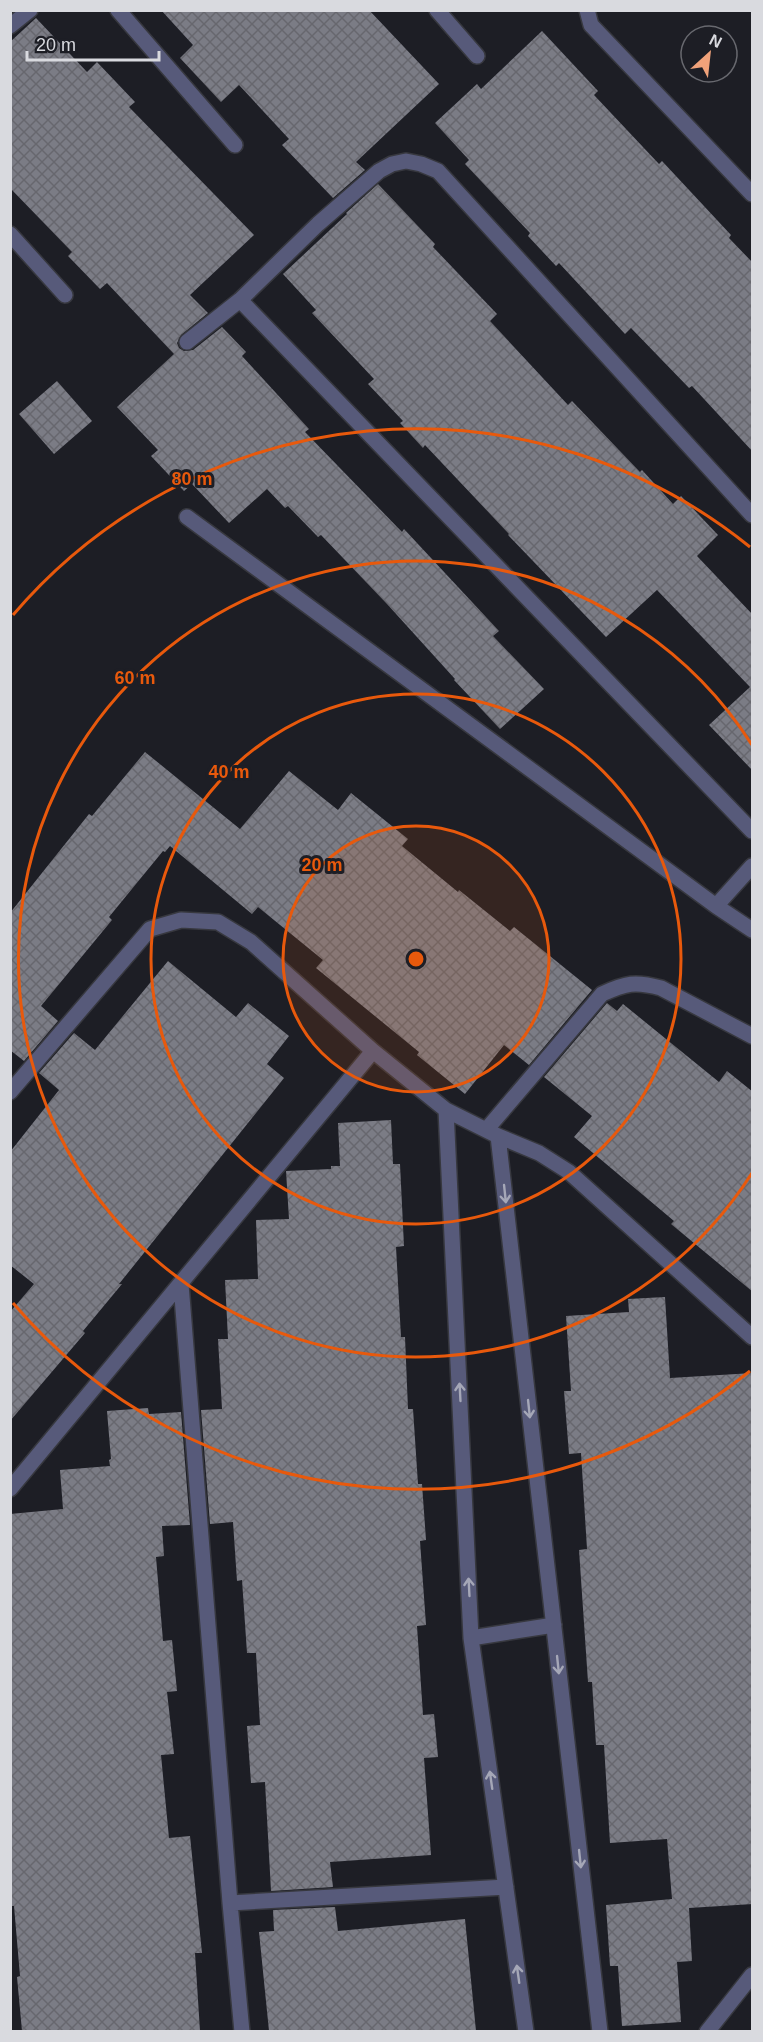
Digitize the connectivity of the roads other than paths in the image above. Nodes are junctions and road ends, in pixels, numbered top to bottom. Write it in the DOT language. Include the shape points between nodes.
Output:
graph roads {
  1 [pos="30,10"];
  2 [pos="118,10"];
  3 [pos="437,10"];
  4 [pos="587,10"];
  5 [pos="10,26"];
  6 [pos="477,56"];
  7 [pos="235,145"];
  8 [pos="753,194"];
  9 [pos="10,234"];
  10 [pos="65,295"];
  11 [pos="240,300"];
  12 [pos="187,342"];
  13 [pos="753,515"];
  14 [pos="188,517"];
  15 [pos="753,831"];
  16 [pos="753,866"];
  17 [pos="716,906"];
  18 [pos="753,930"];
  19 [pos="753,1036"];
  20 [pos="373,1051"];
  21 [pos="10,1092"];
  22 [pos="446,1110"];
  23 [pos="492,1133"];
  24 [pos="181,1284"];
  25 [pos="753,1337"];
  26 [pos="10,1489"];
  27 [pos="554,1625"];
  28 [pos="471,1638"];
  29 [pos="506,1887"];
  30 [pos="230,1903"];
  31 [pos="753,1975"];
  32 [pos="242,2031"];
  33 [pos="526,2031"];
  34 [pos="600,2031"];
  35 [pos="707,2031"];
  1 -- 5 [label="street"];
  2 -- 7 [label="street"];
  3 -- 6 [label="street"];
  4 -- 8 [label="street" via="591,25"];
  9 -- 10 [label="street"];
  11 -- 12 [label="street"];
  11 -- 13 [label="street" via="379,171 406,161 422,164 438,171"];
  11 -- 15 [label="street"];
  14 -- 17 [label="street"];
  16 -- 17 [label="street"];
  17 -- 18 [label="street"];
  19 -- 23 [label="street" via="661,988 624,984 602,994"];
  20 -- 21 [label="street" via="251,942 218,922 181,920 150,929"];
  20 -- 22 [label="street"];
  20 -- 24 [label="street"];
  22 -- 23 [label="street"];
  28 -- 22 [label="street, one-way"];
  23 -- 25 [label="street" via="539,1153 568,1172"];
  23 -- 27 [label="street, one-way"];
  24 -- 26 [label="street"];
  24 -- 30 [label="street"];
  27 -- 28 [label="street"];
  27 -- 34 [label="street, one-way"];
  29 -- 28 [label="street, one-way"];
  29 -- 30 [label="street"];
  33 -- 29 [label="street, one-way"];
  30 -- 32 [label="street"];
  31 -- 35 [label="street"];
}
